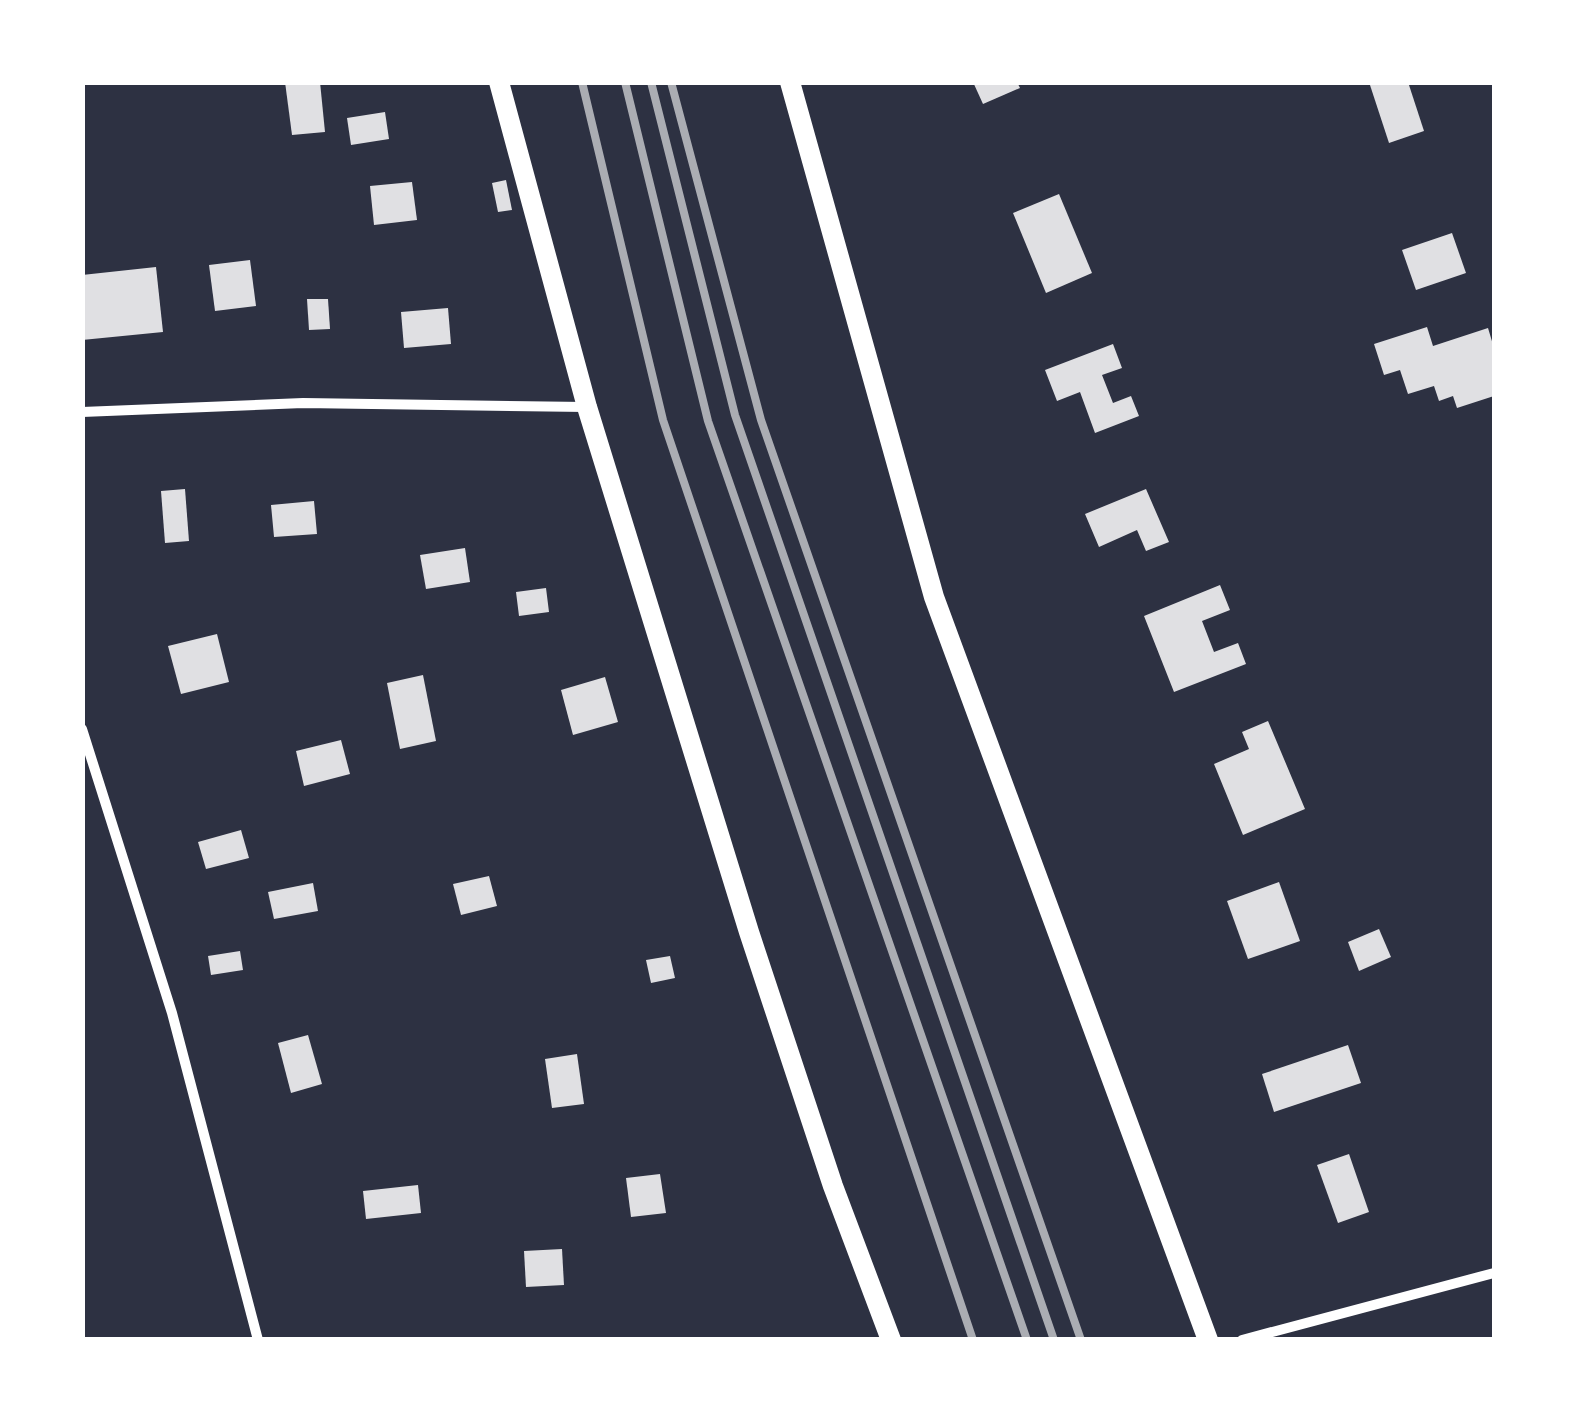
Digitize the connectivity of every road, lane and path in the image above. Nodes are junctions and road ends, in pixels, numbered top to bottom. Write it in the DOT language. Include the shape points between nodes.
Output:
graph roads {
  1 [pos="499,82"];
  2 [pos="790,82"];
  3 [pos="587,408"];
  4 [pos="82,412"];
  5 [pos="82,729"];
  6 [pos="1494,1273"];
  7 [pos="258,1340"];
  8 [pos="891,1340"];
  9 [pos="1208,1340"];
  10 [pos="1242,1340"];
  1 -- 3 [label="main road"];
  2 -- 9 [label="main road" via="934,597"];
  3 -- 4 [label="street" via="303,403"];
  3 -- 8 [label="main road" via="749,932"];
  5 -- 7 [label="street" via="172,1014"];
  6 -- 10 [label="street"];
}
